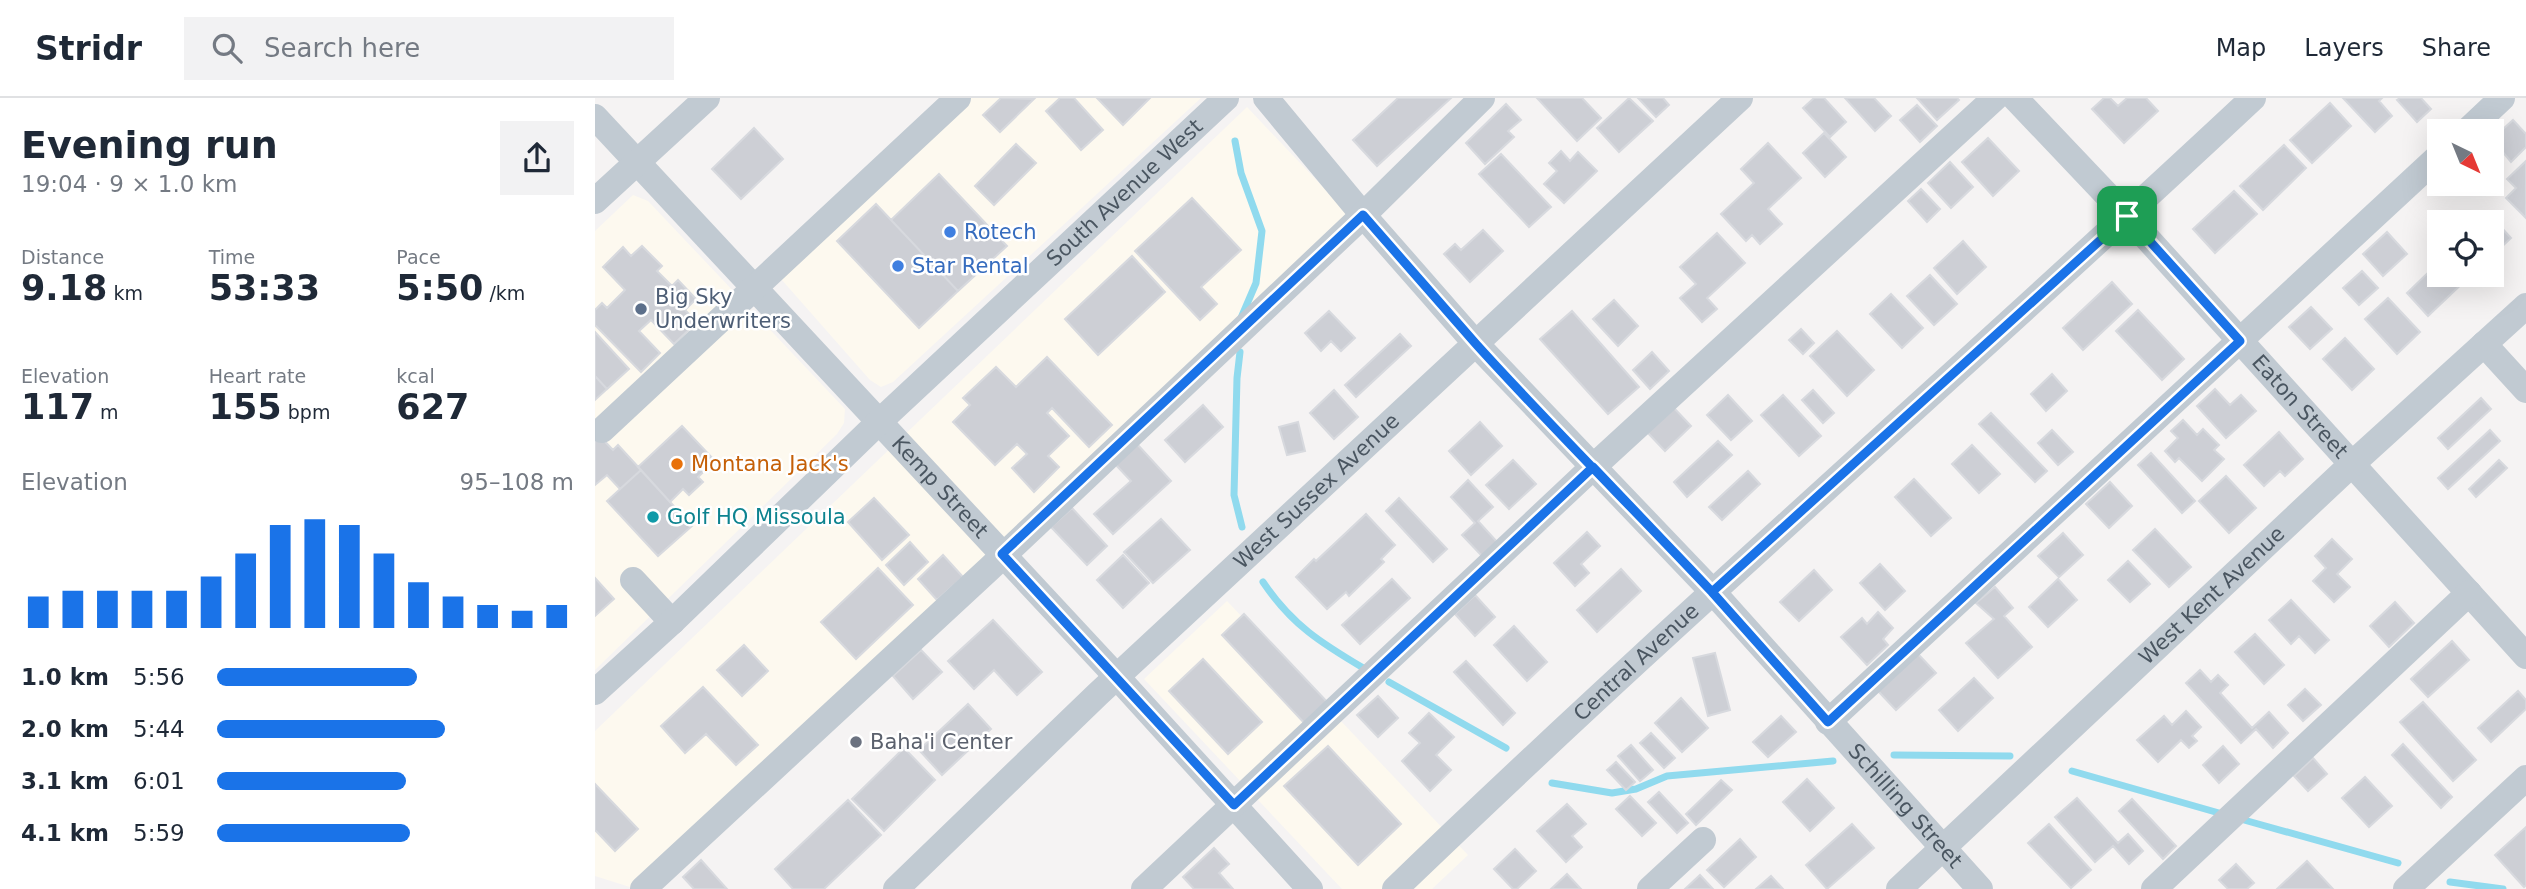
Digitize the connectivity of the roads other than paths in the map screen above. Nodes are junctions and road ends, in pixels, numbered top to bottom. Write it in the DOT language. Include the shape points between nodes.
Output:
graph roads {
  1 [pos="707,98"];
  2 [pos="958,98"];
  3 [pos="1226,98"];
  4 [pos="1266,98"];
  5 [pos="1482,98"];
  6 [pos="1740,98"];
  7 [pos="1995,98"];
  8 [pos="2015,98"];
  9 [pos="2253,98"];
  10 [pos="2503,98"];
  11 [pos="595,117"];
  12 [pos="2480,119"];
  13 [pos="638,162"];
  14 [pos="2427,167"];
  15 [pos="595,201"];
  16 [pos="1363,215"];
  17 [pos="2127,216"];
  18 [pos="755,288"];
  19 [pos="2526,306"];
  20 [pos="2240,341"];
  21 [pos="2484,344"];
  22 [pos="1477,345"];
  23 [pos="2526,390"];
  24 [pos="880,422"];
  25 [pos="602,430"];
  26 [pos="2352,464"];
  27 [pos="1593,467"];
  28 [pos="1002,554"];
  29 [pos="633,580"];
  30 [pos="1712,592"];
  31 [pos="2469,593"];
  32 [pos="672,622"];
  33 [pos="2526,656"];
  34 [pos="1117,677"];
  35 [pos="595,692"];
  36 [pos="1828,722"];
  37 [pos="2526,778"];
  38 [pos="1234,805"];
  39 [pos="1703,840"];
  40 [pos="1942,848"];
  41 [pos="643,889"];
  42 [pos="896,889"];
  43 [pos="1144,889"];
  44 [pos="1310,889"];
  45 [pos="1395,889"];
  46 [pos="1650,889"];
  47 [pos="1899,889"];
  48 [pos="1980,889"];
  49 [pos="2154,889"];
  50 [pos="2406,889"];
  1 -- 13 [label="street"];
  2 -- 18 [label="street"];
  3 -- 24 [label="street, South Avenue West"];
  4 -- 16 [label="street, Schilling Street"];
  5 -- 16 [label="street"];
  6 -- 22 [label="street, West Sussex Avenue"];
  7 -- 27 [label="street"];
  8 -- 17 [label="street, Eaton Street"];
  9 -- 17 [label="street, Central Avenue"];
  10 -- 12 [label="street"];
  11 -- 13 [label="street, Kemp Street"];
  13 -- 15 [label="street"];
  13 -- 18 [label="street, Kemp Street"];
  14 -- 20 [label="street"];
  16 -- 22 [label="street, Schilling Street"];
  16 -- 28 [label="street"];
  17 -- 20 [label="street, Eaton Street"];
  17 -- 30 [label="street, Central Avenue"];
  18 -- 24 [label="street, Kemp Street"];
  18 -- 25 [label="street"];
  19 -- 21 [label="street, West Kent Avenue"];
  20 -- 26 [label="street, Eaton Street"];
  20 -- 36 [label="street"];
  21 -- 23 [label="street"];
  21 -- 26 [label="street, West Kent Avenue"];
  22 -- 27 [label="street, Schilling Street"];
  22 -- 34 [label="street, West Sussex Avenue"];
  24 -- 28 [label="street, Kemp Street"];
  24 -- 32 [label="street, South Avenue West"];
  26 -- 31 [label="street, Eaton Street"];
  26 -- 40 [label="street, West Kent Avenue"];
  27 -- 30 [label="street, Schilling Street"];
  27 -- 38 [label="street"];
  28 -- 34 [label="street, Kemp Street"];
  28 -- 41 [label="street"];
  29 -- 32 [label="street"];
  30 -- 36 [label="street, Schilling Street"];
  30 -- 45 [label="street, Central Avenue"];
  31 -- 33 [label="street, Eaton Street"];
  31 -- 49 [label="street"];
  32 -- 35 [label="street, South Avenue West"];
  34 -- 38 [label="street, Kemp Street"];
  34 -- 42 [label="street, West Sussex Avenue"];
  36 -- 40 [label="street, Schilling Street"];
  37 -- 50 [label="street"];
  38 -- 43 [label="street"];
  38 -- 44 [label="street, Kemp Street"];
  39 -- 46 [label="street"];
  40 -- 47 [label="street, West Kent Avenue"];
  40 -- 48 [label="street, Schilling Street"];
}
